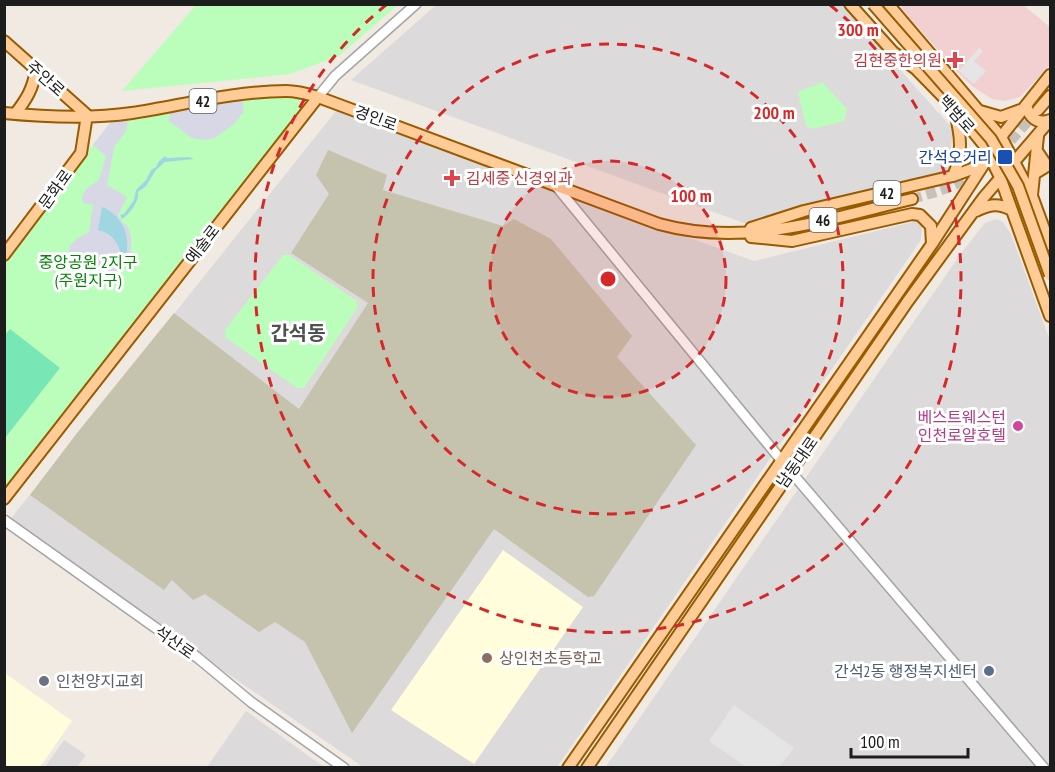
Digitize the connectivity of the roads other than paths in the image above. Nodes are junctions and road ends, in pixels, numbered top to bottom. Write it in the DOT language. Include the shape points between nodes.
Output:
graph roads {
  1 [pos="416,4"];
  2 [pos="850,4"];
  3 [pos="873,4"];
  4 [pos="888,4"];
  5 [pos="4,41"];
  6 [pos="36,70"];
  7 [pos="1050,75"];
  8 [pos="318,96"];
  9 [pos="1050,96"];
  10 [pos="1025,107"];
  11 [pos="955,109"];
  12 [pos="1038,110"];
  13 [pos="980,111"];
  14 [pos="10,113"];
  15 [pos="87,115"];
  16 [pos="1050,120"];
  17 [pos="1038,136"];
  18 [pos="1001,137"];
  19 [pos="989,155"];
  20 [pos="1015,161"];
  21 [pos="953,176"];
  22 [pos="1000,177"];
  23 [pos="555,185"];
  24 [pos="907,188"];
  25 [pos="1032,196"];
  26 [pos="912,199"];
  27 [pos="1012,210"];
  28 [pos="972,212"];
  29 [pos="912,214"];
  30 [pos="733,234"];
  31 [pos="932,244"];
  32 [pos="1050,245"];
  33 [pos="4,255"];
  34 [pos="1050,275"];
  35 [pos="1050,316"];
  36 [pos="786,465"];
  37 [pos="4,499"];
  38 [pos="4,520"];
  39 [pos="344,768"];
  40 [pos="568,768"];
  41 [pos="586,768"];
  42 [pos="1044,768"];
  1 -- 8 [label="street, 예술로"];
  2 -- 11 [label="main road, 백범로" via="893,52 916,69"];
  3 -- 34 [label="main road, 백범로, bridge" via="998,149 1018,186"];
  4 -- 13 [label="main road, 백범로"];
  5 -- 6 [label="main road, 주안로"];
  6 -- 14 [label="main road" via="30,94"];
  6 -- 15 [label="main road, 주안로"];
  7 -- 10 [label="main road"];
  8 -- 15 [label="main road, 경인로 / 42" via="288,91"];
  8 -- 23 [label="main road, 경인로 / 42"];
  8 -- 37 [label="main road, 예술로"];
  9 -- 12 [label="main road"];
  10 -- 13 [label="main road" via="1001,117"];
  10 -- 16 [label="main road" via="1035,120"];
  10 -- 18 [label="main road"];
  11 -- 19 [label="main road, 백범로"];
  11 -- 21 [label="main road" via="961,147"];
  13 -- 18 [label="main road, 백범로"];
  14 -- 15 [label="main road, 경인로 / 42" via="45,117"];
  15 -- 33 [label="main road, 문화로" via="81,153"];
  16 -- 17 [label="main road, 남동대로"];
  17 -- 20 [label="main road, 남동대로"];
  17 -- 25 [label="main road"];
  18 -- 19 [label="main road"];
  18 -- 20 [label="main road, 백범로"];
  19 -- 21 [label="main road, 경인로 / 42" via="972,169"];
  19 -- 22 [label="main road, 백범로"];
  19 -- 31 [label="main road"];
  20 -- 22 [label="main road, 남동대로"];
  20 -- 25 [label="main road, 백범로"];
  21 -- 24 [label="main road, 경인로 / 42"];
  22 -- 27 [label="main road, 백범로"];
  22 -- 28 [label="main road, 남동대로"];
  23 -- 30 [label="main road, 경인로 / 42" via="659,224"];
  23 -- 36 [label="street"];
  24 -- 29 [label="main road" via="918,197 917,210"];
  24 -- 30 [label="main road, 경인로 / 42" via="804,211"];
  25 -- 32 [label="main road, 백범로"];
  26 -- 30 [label="main road, 경인로 / 46" via="805,225"];
  27 -- 28 [label="main road" via="993,204"];
  27 -- 35 [label="main road, 백범로"];
  28 -- 36 [label="main road, 남동대로"];
  29 -- 30 [label="main road, 경인로 / 42" via="792,241"];
  29 -- 31 [label="main road" via="927,220 933,234"];
  31 -- 36 [label="main road"];
  36 -- 40 [label="main road"];
  36 -- 41 [label="main road, 남동대로"];
  36 -- 42 [label="street"];
  38 -- 39 [label="street, 석산로"];
}
